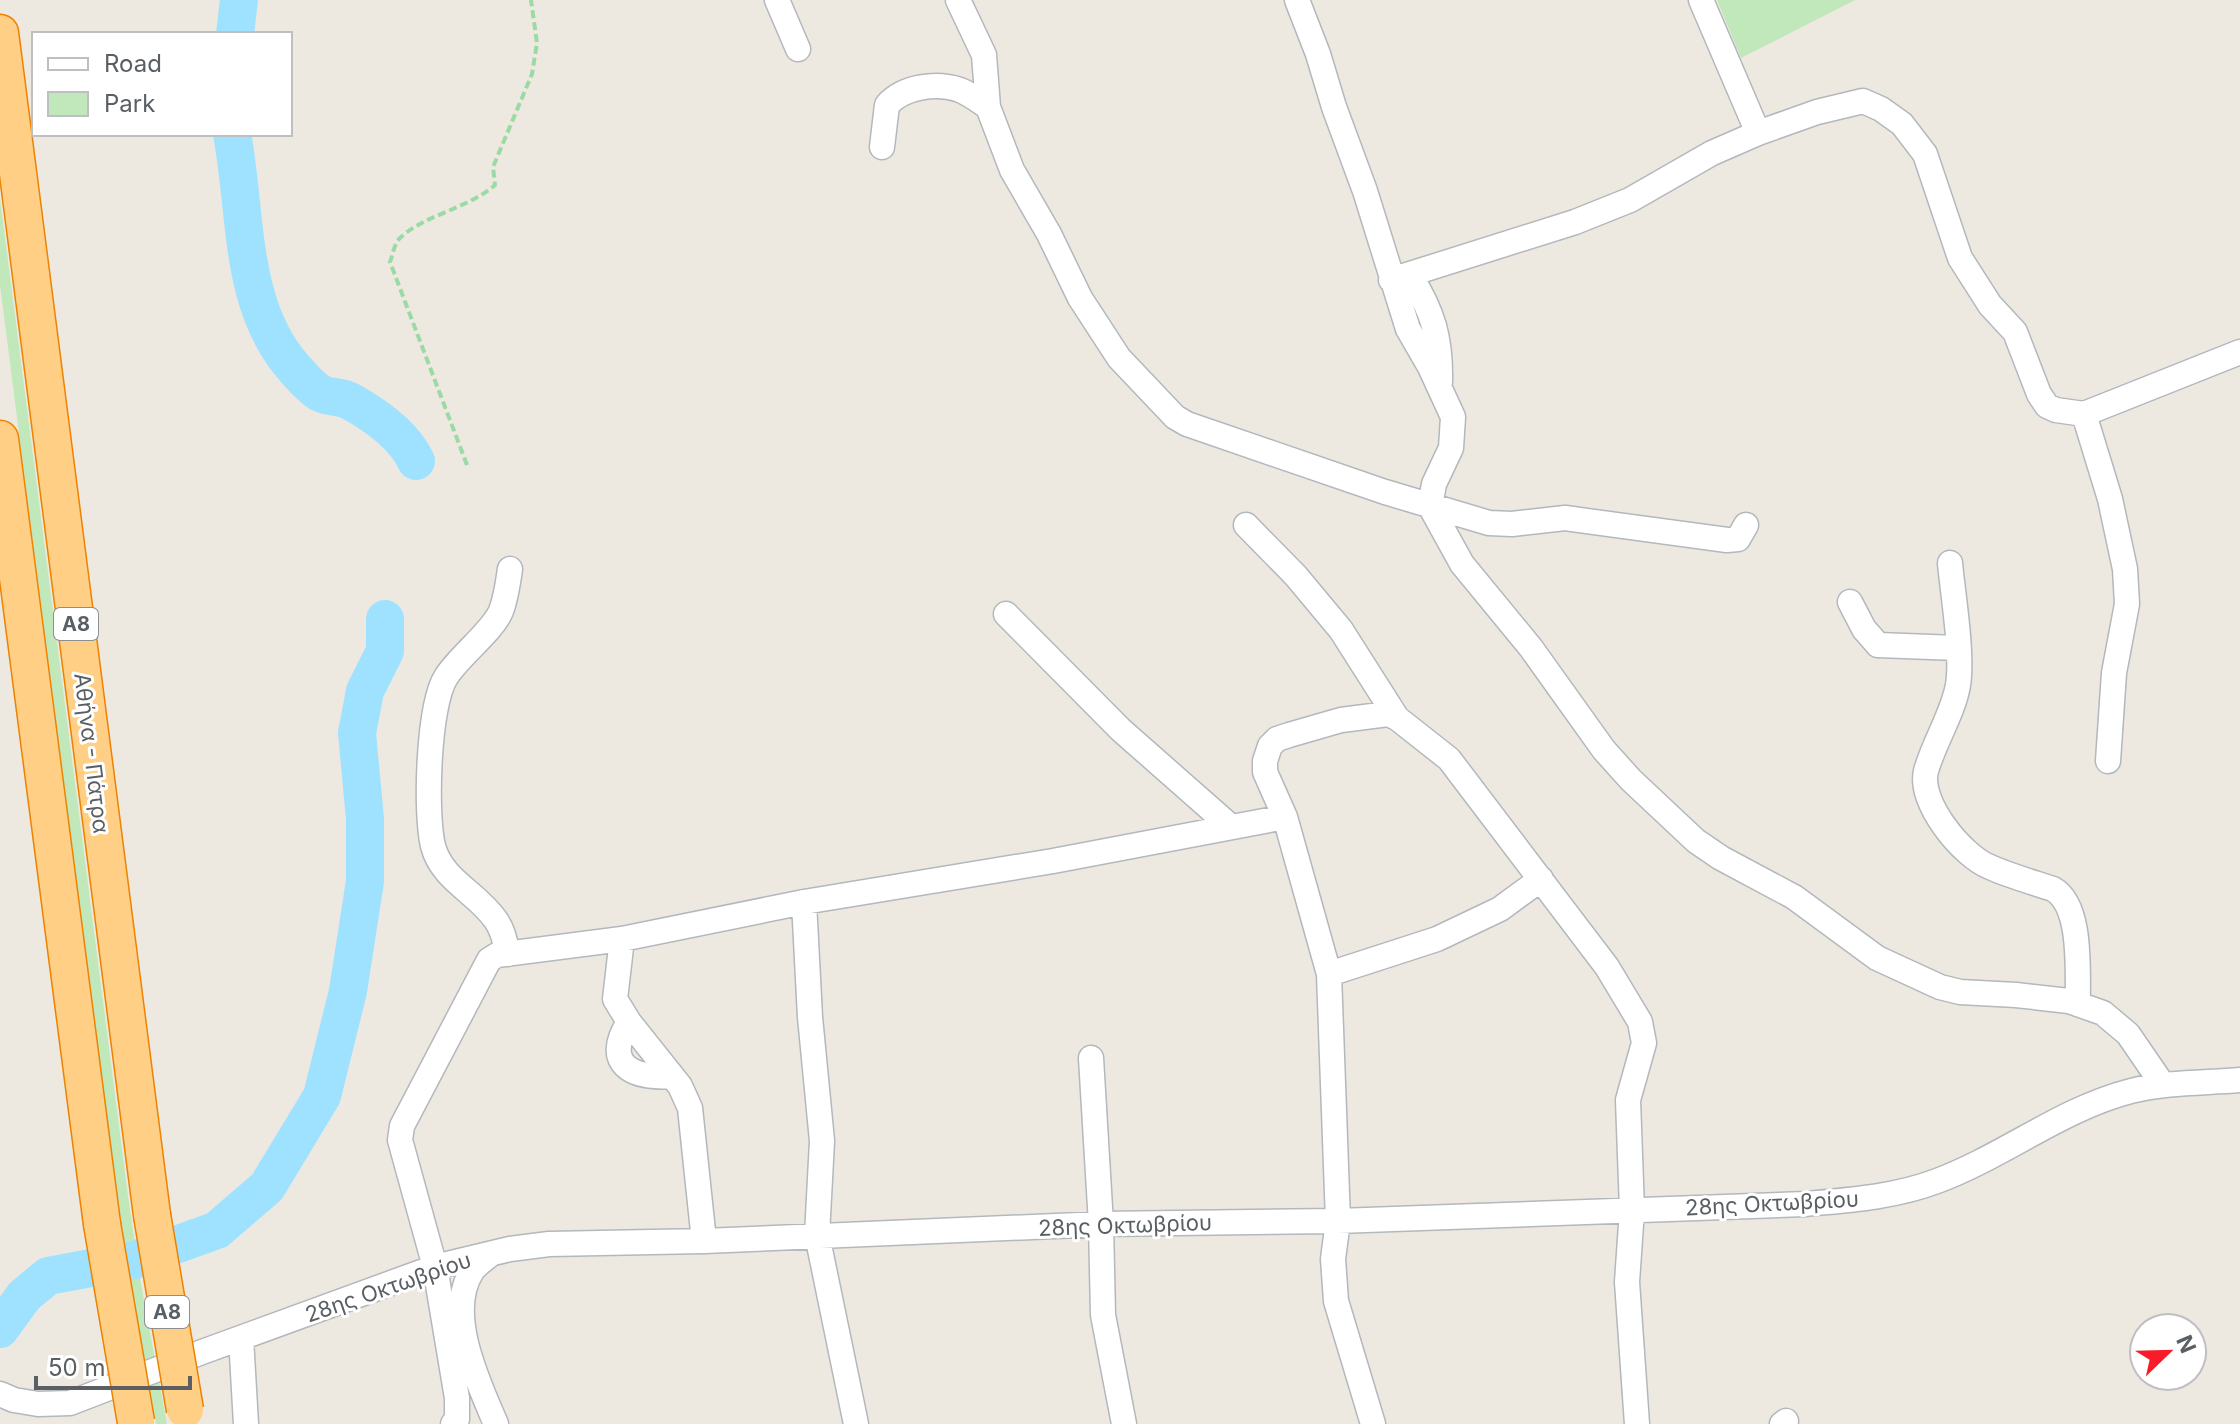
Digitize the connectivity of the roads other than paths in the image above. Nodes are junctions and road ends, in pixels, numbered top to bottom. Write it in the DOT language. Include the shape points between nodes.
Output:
graph roads {
  1 [pos="777,0"];
  2 [pos="958,0"];
  3 [pos="1297,0"];
  4 [pos="1701,0"];
  5 [pos="0,33"];
  6 [pos="798,49"];
  7 [pos="988,107"];
  8 [pos="1758,133"];
  9 [pos="882,147"];
  10 [pos="1400,277"];
  11 [pos="2240,352"];
  12 [pos="2084,414"];
  13 [pos="0,439"];
  14 [pos="1430,506"];
  15 [pos="1246,525"];
  16 [pos="1746,525"];
  17 [pos="1950,563"];
  18 [pos="510,569"];
  19 [pos="1850,602"];
  20 [pos="1006,614"];
  21 [pos="1957,648"];
  22 [pos="1397,718"];
  23 [pos="2108,761"];
  24 [pos="1285,817"];
  25 [pos="1230,826"];
  26 [pos="1541,879"];
  27 [pos="804,902"];
  28 [pos="622,939"];
  29 [pos="508,954"];
  30 [pos="1329,974"];
  31 [pos="2078,1004"];
  32 [pos="1091,1058"];
  33 [pos="2240,1080"];
  34 [pos="2163,1085"];
  35 [pos="1632,1210"];
  36 [pos="1338,1221"];
  37 [pos="1101,1224"];
  38 [pos="817,1235"];
  39 [pos="704,1241"];
  40 [pos="491,1254"];
  41 [pos="435,1267"];
  42 [pos="241,1338"];
  43 [pos="7,1397"];
  44 [pos="64,1414"];
  45 [pos="187,1417"];
  46 [pos="136,1423"];
  47 [pos="246,1424"];
  48 [pos="453,1424"];
  49 [pos="496,1424"];
  50 [pos="856,1424"];
  51 [pos="1124,1424"];
  52 [pos="1373,1424"];
  53 [pos="1637,1424"];
  1 -- 6 [label="street"];
  2 -- 7 [label="street" via="984,55"];
  3 -- 10 [label="street"];
  4 -- 8 [label="street"];
  5 -- 45 [label="highway, Αθήνα - Πάτρα / Α8, bridge" via="152,1215"];
  7 -- 9 [label="street" via="953,88 906,90 887,105"];
  7 -- 14 [label="street" via="1012,170 1080,298 1119,358 1175,417"];
  8 -- 10 [label="street" via="1630,200 1512,244"];
  8 -- 12 [label="street" via="1863,101 1902,124 1925,154 1960,258 2015,332 2039,394 2047,406"];
  10 -- 14 [label="street" via="1408,329 1453,417 1451,448"];
  11 -- 12 [label="street"];
  12 -- 23 [label="street" via="2125,569 2127,604 2114,673"];
  13 -- 46 [label="highway, Α8, bridge" via="102,1224"];
  14 -- 16 [label="street" via="1489,523 1565,518 1727,540 1738,539"];
  14 -- 31 [label="street" via="1462,564 1604,750 1696,841 1794,897 1877,958 1921,981 1960,992"];
  15 -- 22 [label="street" via="1341,630"];
  17 -- 21 [label="street"];
  18 -- 29 [label="street" via="500,614 439,692 429,807 439,863 496,920"];
  19 -- 21 [label="street" via="1878,645"];
  20 -- 25 [label="street" via="1121,730"];
  21 -- 31 [label="street" via="1958,685 1925,773 1934,810 1972,857 2053,889 2068,902"];
  22 -- 24 [label="street" via="1355,718 1277,739 1267,753 1265,772"];
  22 -- 26 [label="street" via="1449,759"];
  24 -- 25 [label="street"];
  24 -- 30 [label="street"];
  25 -- 27 [label="street"];
  26 -- 30 [label="street" via="1500,909 1449,933"];
  26 -- 35 [label="street" via="1607,967 1640,1022 1644,1043 1628,1100"];
  27 -- 28 [label="street"];
  27 -- 38 [label="street" via="822,1141"];
  28 -- 29 [label="street"];
  28 -- 39 [label="street" via="615,999 629,1022 617,1051 620,1061 638,1074 672,1076 690,1108"];
  29 -- 41 [label="street" via="489,960 402,1126 401,1152"];
  30 -- 36 [label="street"];
  31 -- 34 [label="street" via="2103,1013 2128,1034"];
  32 -- 37 [label="street"];
  33 -- 34 [label="street, 28ης Οκτωβρίου"];
  34 -- 35 [label="street, 28ης Οκτωβρίου" via="2092,1105 1939,1180 1889,1194 1805,1204"];
  35 -- 36 [label="street, 28ης Οκτωβρίου"];
  35 -- 53 [label="street" via="1627,1282"];
  36 -- 37 [label="street, 28ης Οκτωβρίου"];
  36 -- 52 [label="street" via="1333,1259 1336,1301"];
  37 -- 38 [label="street, 28ης Οκτωβρίου"];
  37 -- 51 [label="street" via="1103,1315"];
  38 -- 39 [label="street, 28ης Οκτωβρίου"];
  38 -- 50 [label="street"];
  39 -- 40 [label="street, 28ης Οκτωβρίου" via="549,1244"];
  40 -- 41 [label="street, 28ης Οκτωβρίου"];
  40 -- 49 [label="street" via="473,1268 460,1306 466,1343"];
  41 -- 42 [label="street, 28ης Οκτωβρίου"];
  41 -- 48 [label="street" via="457,1398"];
  42 -- 44 [label="street, 28ης Οκτωβρίου"];
  42 -- 47 [label="street"];
  43 -- 44 [label="street, 28ης Οκτωβρίου"];
}
